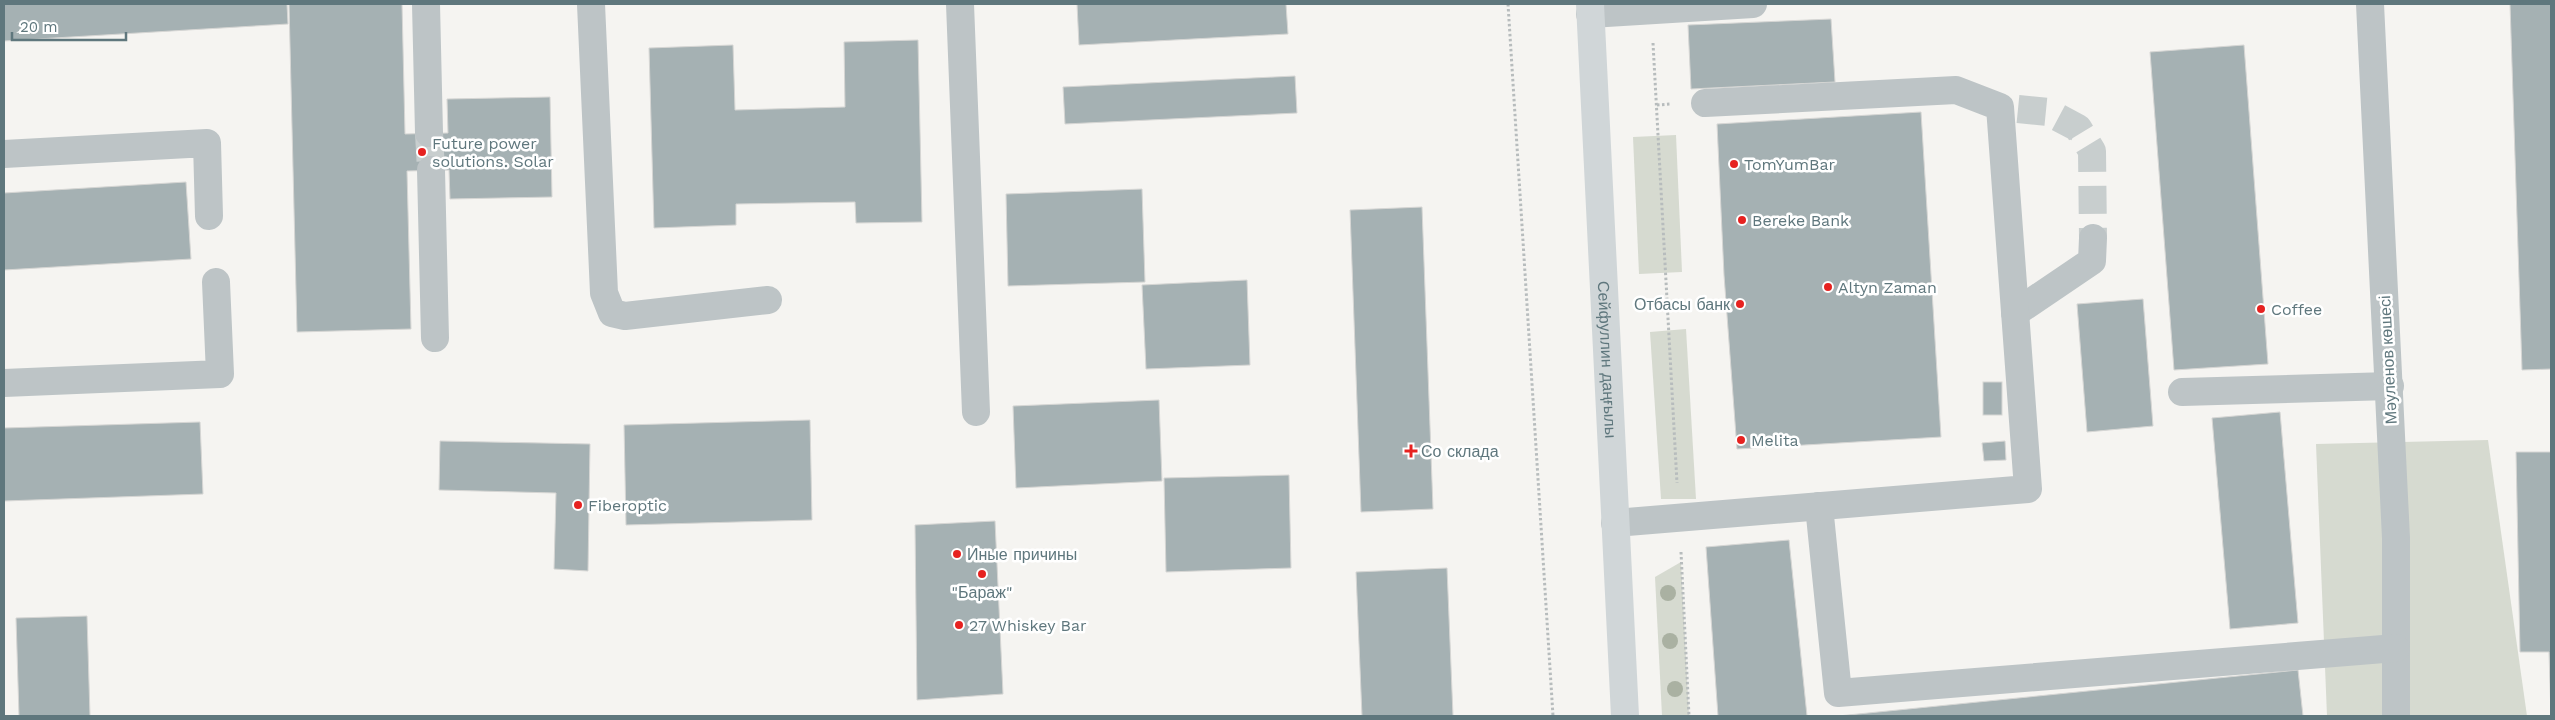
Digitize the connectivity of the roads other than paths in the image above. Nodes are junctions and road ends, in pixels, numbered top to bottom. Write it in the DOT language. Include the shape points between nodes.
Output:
graph roads {
  1 [pos="426,4"];
  2 [pos="591,4"];
  3 [pos="960,4"];
  4 [pos="1753,4"];
  5 [pos="2370,4"];
  6 [pos="1590,9"];
  7 [pos="1705,103"];
  8 [pos="429,133"];
  9 [pos="4,154"];
  10 [pos="431,170"];
  11 [pos="209,216"];
  12 [pos="2093,238"];
  13 [pos="216,282"];
  14 [pos="768,300"];
  15 [pos="2015,313"];
  16 [pos="435,338"];
  17 [pos="4,383"];
  18 [pos="2390,386"];
  19 [pos="2182,392"];
  20 [pos="976,412"];
  21 [pos="1819,506"];
  22 [pos="1615,523"];
  23 [pos="2396,648"];
  24 [pos="1626,716"];
  25 [pos="2396,716"];
  1 -- 8 [label="lane"];
  2 -- 14 [label="lane" via="604,293 612,313 625,316"];
  3 -- 20 [label="lane"];
  4 -- 6 [label="lane" via="1652,10"];
  5 -- 18 [label="lane, Мәуленов көшесі"];
  6 -- 22 [label="main road, Сейфуллин даңғылы"];
  7 -- 15 [label="lane" via="1956,90 2000,107"];
  9 -- 11 [label="lane" via="207,144"];
  10 -- 16 [label="lane"];
  12 -- 15 [label="lane" via="2092,261"];
  13 -- 17 [label="lane" via="220,374"];
  15 -- 21 [label="lane" via="2028,489"];
  18 -- 19 [label="lane"];
  18 -- 23 [label="lane, Мәуленов көшесі" via="2396,538"];
  21 -- 22 [label="lane"];
  21 -- 23 [label="lane" via="1838,693"];
  22 -- 24 [label="main road, Сейфуллин даңғылы"];
  23 -- 25 [label="lane, Мәуленов көшесі"];
}
